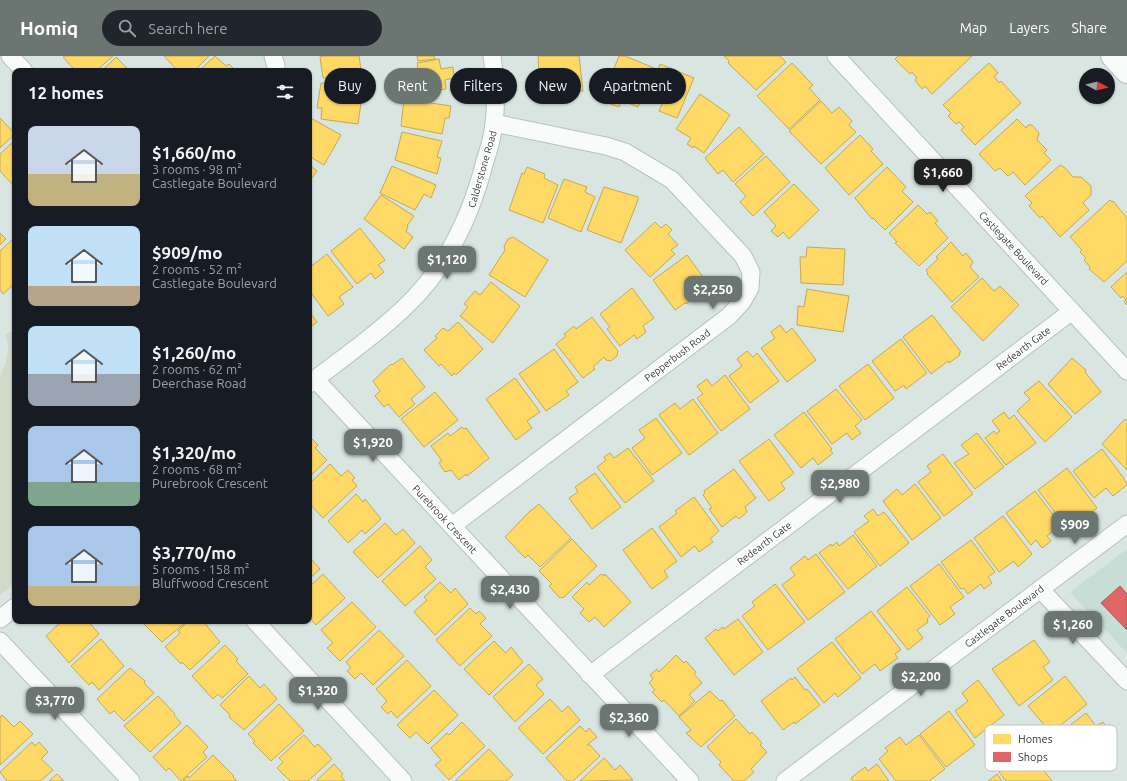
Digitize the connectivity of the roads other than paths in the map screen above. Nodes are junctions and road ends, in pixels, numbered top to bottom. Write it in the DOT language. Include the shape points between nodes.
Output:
graph roads {
  1 [pos="10,56"];
  2 [pos="273,56"];
  3 [pos="492,56"];
  4 [pos="836,56"];
  5 [pos="1112,56"];
  6 [pos="21,68"];
  7 [pos="275,68"];
  8 [pos="1127,72"];
  9 [pos="494,123"];
  10 [pos="1072,311"];
  11 [pos="1127,371"];
  12 [pos="312,382"];
  13 [pos="1127,524"];
  14 [pos="452,526"];
  15 [pos="1040,589"];
  16 [pos="12,610"];
  17 [pos="0,619"];
  18 [pos="258,624"];
  19 [pos="0,641"];
  20 [pos="590,674"];
  21 [pos="1127,681"];
  22 [pos="131,781"];
  23 [pos="403,781"];
  24 [pos="690,781"];
  25 [pos="784,781"];
  1 -- 6 [label="street"];
  2 -- 7 [label="street"];
  3 -- 9 [label="street, Calderstone Road"];
  4 -- 10 [label="street, Castlegate Boulevard"];
  5 -- 8 [label="main road"];
  9 -- 12 [label="street, Calderstone Road" via="477,192 466,220 435,272 404,308"];
  9 -- 14 [label="street, Pepperbush Road" via="606,146 625,152 652,167 672,180 743,256 751,272 750,288 730,316"];
  10 -- 11 [label="street, Castlegate Boulevard"];
  10 -- 20 [label="street, Redearth Gate"];
  12 -- 14 [label="street, Purebrook Crescent"];
  13 -- 15 [label="street, Castlegate Boulevard"];
  14 -- 20 [label="street, Purebrook Crescent"];
  15 -- 21 [label="street"];
  15 -- 25 [label="street, Castlegate Boulevard"];
  16 -- 17 [label="street"];
  18 -- 23 [label="street"];
  19 -- 22 [label="street"];
  20 -- 24 [label="street, Purebrook Crescent"];
}
